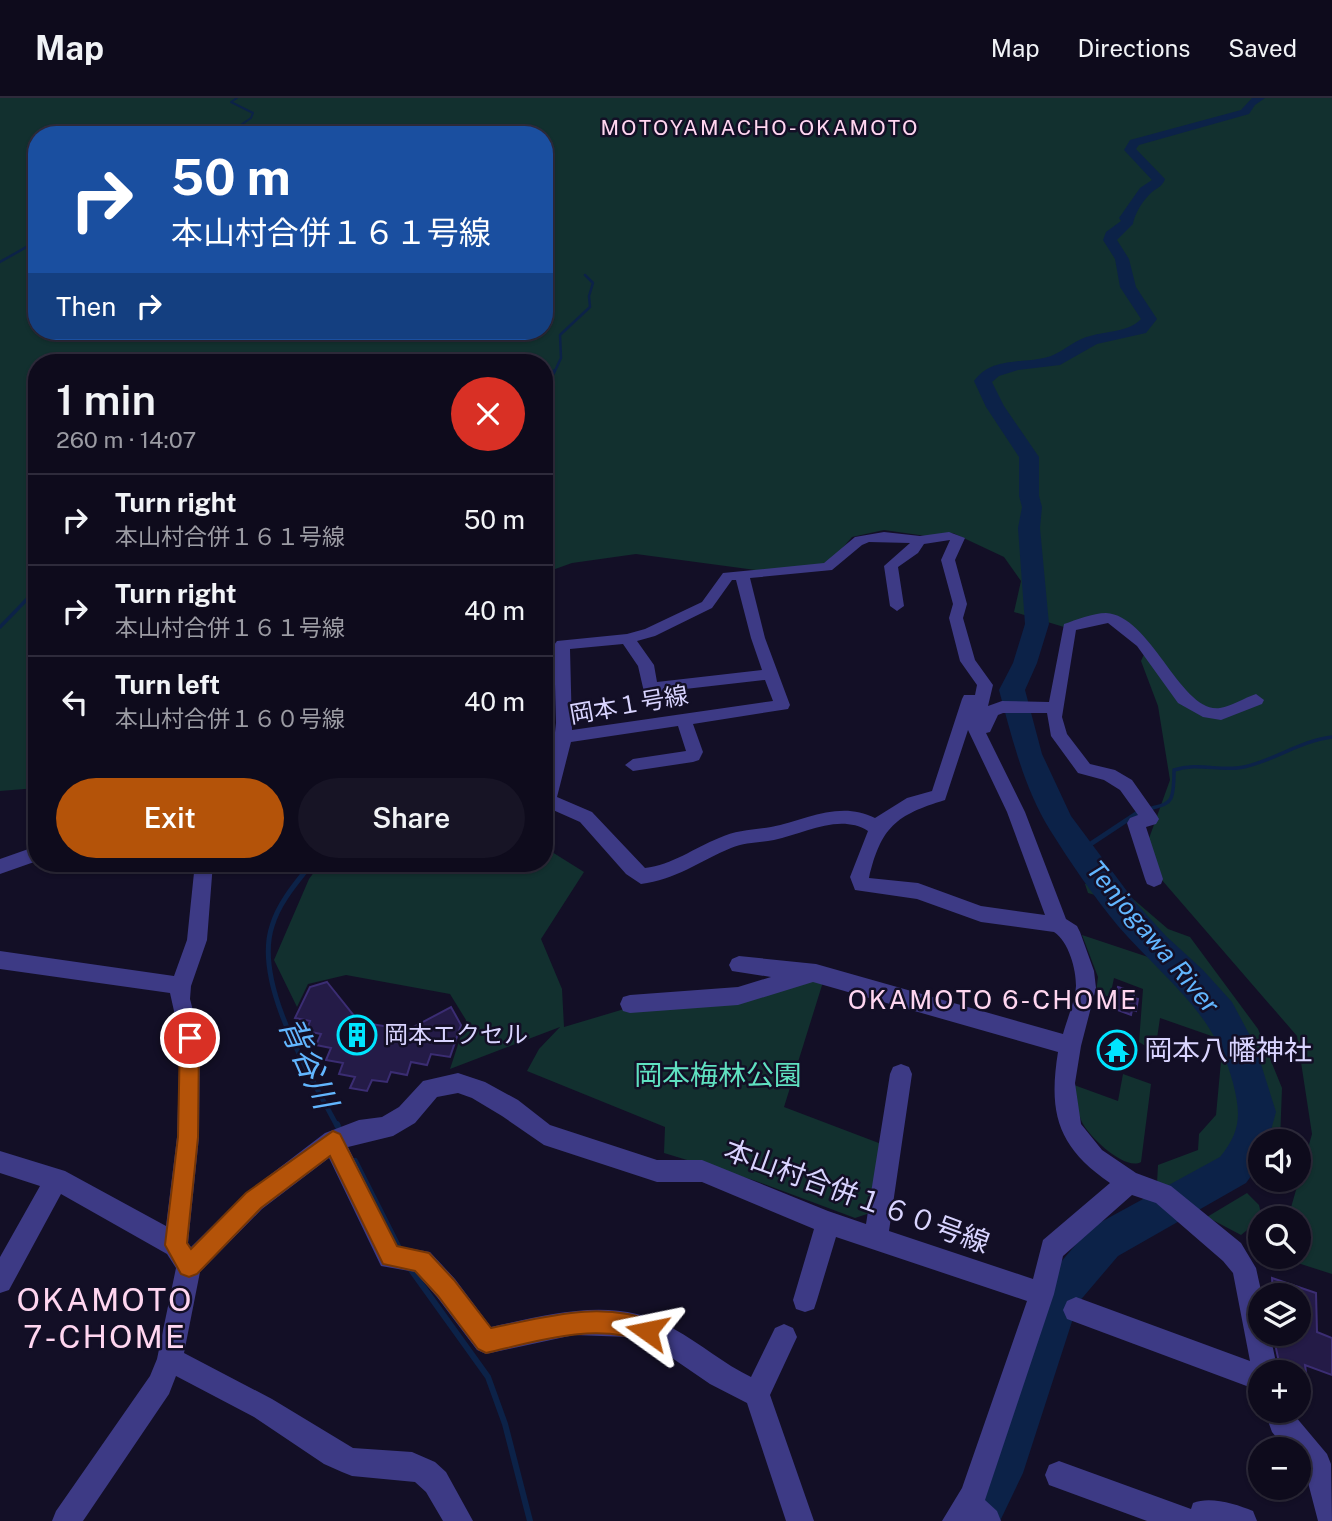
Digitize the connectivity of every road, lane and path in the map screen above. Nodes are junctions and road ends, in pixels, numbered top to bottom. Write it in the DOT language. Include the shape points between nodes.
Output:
graph roads {
  1 [pos="919,540"];
  2 [pos="742,574"];
  3 [pos="897,606"];
  4 [pos="628,639"];
  5 [pos="772,674"];
  6 [pos="977,674"];
  7 [pos="1256,700"];
  8 [pos="1050,708"];
  9 [pos="684,720"];
  10 [pos="975,727"];
  11 [pos="564,737"];
  12 [pos="633,765"];
  13 [pos="553,788"];
  14 [pos="553,805"];
  15 [pos="876,826"];
  16 [pos="28,856"];
  17 [pos="0,867"];
  18 [pos="203,872"];
  19 [pos="1154,879"];
  20 [pos="1058,924"];
  21 [pos="0,960"];
  22 [pos="739,965"];
  23 [pos="816,973"];
  24 [pos="181,986"];
  25 [pos="630,1004"];
  26 [pos="1070,1046"];
  27 [pos="901,1074"];
  28 [pos="333,1141"];
  29 [pos="0,1162"];
  30 [pos="57,1179"];
  31 [pos="1129,1182"];
  32 [pos="828,1223"];
  33 [pos="876,1238"];
  34 [pos="176,1245"];
  35 [pos="189,1266"];
  36 [pos="0,1281"];
  37 [pos="1042,1294"];
  38 [pos="805,1300"];
  39 [pos="1076,1310"];
  40 [pos="784,1337"];
  41 [pos="170,1359"];
  42 [pos="1263,1360"];
  43 [pos="1248,1374"];
  44 [pos="757,1394"];
  45 [pos="1282,1423"];
  46 [pos="1059,1475"];
  47 [pos="971,1513"];
  48 [pos="66,1521"];
  49 [pos="459,1521"];
  50 [pos="800,1521"];
  51 [pos="1186,1521"];
  52 [pos="1202,1521"];
  53 [pos="1243,1521"];
  54 [pos="1332,1521"];
  1 -- 2 [label="street" via="884,534 857,541 840,561 827,567"];
  1 -- 3 [label="street" via="914,550 891,566"];
  1 -- 6 [label="street" via="958,538 948,560 960,604 956,618 968,662"];
  2 -- 4 [label="street" via="728,576 707,605"];
  2 -- 5 [label="street"];
  4 -- 5 [label="street" via="646,665 650,688"];
  4 -- 11 [label="street" via="562,645"];
  5 -- 9 [label="street, 岡本１号線" via="782,705"];
  6 -- 10 [label="street" via="985,685"];
  6 -- 15 [label="street" via="939,795 913,803"];
  7 -- 8 [label="street" via="1221,714 1195,707 1142,642 1107,618 1069,627"];
  8 -- 10 [label="street" via="1002,707 992,710 984,728"];
  8 -- 19 [label="street" via="1059,736 1084,769 1126,785 1145,812 1136,823"];
  9 -- 11 [label="street, 岡本１号線"];
  9 -- 12 [label="street" via="693,756"];
  10 -- 20 [label="street" via="1016,812"];
  11 -- 13 [label="street, 岡本１号線" via="560,772"];
  14 -- 15 [label="street, 岡本１号線" via="578,812 641,876 661,875 737,838 841,814"];
  15 -- 20 [label="street" via="874,844 859,877 862,885 918,891 991,916"];
  16 -- 17 [label="street"];
  18 -- 24 [label="street" via="197,940"];
  20 -- 26 [label="street" via="1070,932 1086,988"];
  21 -- 24 [label="street"];
  22 -- 23 [label="street"];
  23 -- 25 [label="street" via="738,996"];
  23 -- 26 [label="street"];
  24 -- 34 [label="street" via="190,1038 188,1137"];
  26 -- 31 [label="street" via="1064,1083 1071,1129 1094,1158"];
  27 -- 33 [label="street"];
  28 -- 32 [label="street, 本山村合併１６０号線" via="385,1128 407,1115 431,1088 458,1083 510,1108 544,1134 657,1171 702,1171"];
  28 -- 35 [label="street, 本山村合併１６０号線" via="254,1201"];
  28 -- 44 [label="street" via="390,1256 421,1261 486,1341 574,1322 629,1324 664,1337 719,1375"];
  29 -- 30 [label="street"];
  30 -- 34 [label="street"];
  30 -- 36 [label="street"];
  31 -- 37 [label="street" via="1052,1249"];
  31 -- 42 [label="street" via="1163,1194 1244,1268"];
  32 -- 33 [label="street, 本山村合併１６０号線"];
  32 -- 38 [label="street"];
  33 -- 37 [label="street, 本山村合併１６０号線"];
  34 -- 35 [label="street"];
  35 -- 41 [label="street"];
  37 -- 47 [label="street"];
  39 -- 43 [label="street"];
  40 -- 44 [label="street"];
  41 -- 48 [label="street" via="160,1385"];
  41 -- 49 [label="street" via="352,1462 412,1466 425,1472"];
  44 -- 50 [label="street"];
  45 -- 54 [label="street" via="1317,1464"];
  46 -- 51 [label="street"];
  52 -- 53 [label="street" via="1203,1513"];
}
